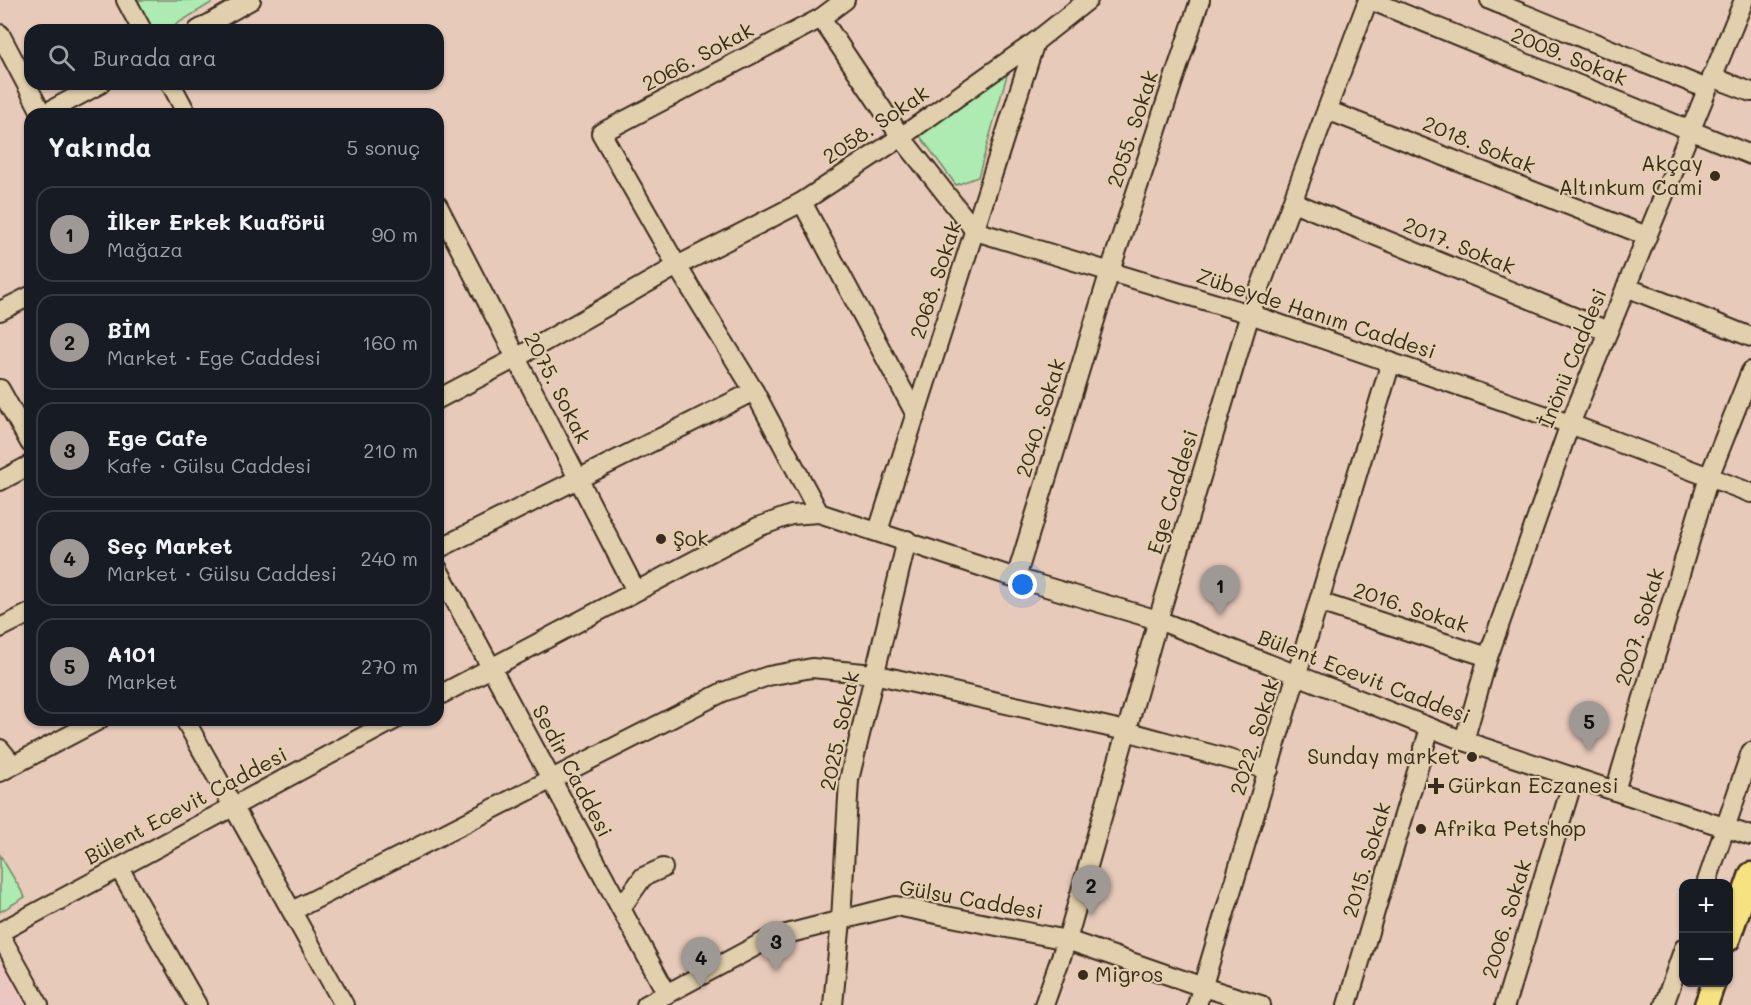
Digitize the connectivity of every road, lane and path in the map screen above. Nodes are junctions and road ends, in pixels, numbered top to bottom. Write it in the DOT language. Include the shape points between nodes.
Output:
graph roads {
  1 [pos="126,0"];
  2 [pos="251,0"];
  3 [pos="845,0"];
  4 [pos="1088,0"];
  5 [pos="1200,0"];
  6 [pos="1369,0"];
  7 [pos="1490,0"];
  8 [pos="1744,0"];
  9 [pos="821,18"];
  10 [pos="139,24"];
  11 [pos="209,24"];
  12 [pos="0,34"];
  13 [pos="1035,42"];
  14 [pos="24,79"];
  15 [pos="1710,83"];
  16 [pos="30,90"];
  17 [pos="89,90"];
  18 [pos="174,90"];
  19 [pos="1751,92"];
  20 [pos="40,108"];
  21 [pos="54,108"];
  22 [pos="184,108"];
  23 [pos="1327,110"];
  24 [pos="1690,132"];
  25 [pos="901,137"];
  26 [pos="1751,155"];
  27 [pos="802,202"];
  28 [pos="1293,202"];
  29 [pos="444,218"];
  30 [pos="975,231"];
  31 [pos="1647,236"];
  32 [pos="677,266"];
  33 [pos="1110,272"];
  34 [pos="1626,287"];
  35 [pos="24,299"];
  36 [pos="0,311"];
  37 [pos="1250,314"];
  38 [pos="1608,331"];
  39 [pos="1751,338"];
  40 [pos="516,358"];
  41 [pos="1391,362"];
  42 [pos="1751,371"];
  43 [pos="0,388"];
  44 [pos="754,392"];
  45 [pos="444,396"];
  46 [pos="916,415"];
  47 [pos="1569,424"];
  48 [pos="24,432"];
  49 [pos="24,468"];
  50 [pos="1709,477"];
  51 [pos="579,480"];
  52 [pos="0,481"];
  53 [pos="1751,493"];
  54 [pos="819,513"];
  55 [pos="878,531"];
  56 [pos="907,540"];
  57 [pos="444,546"];
  58 [pos="1016,578"];
  59 [pos="444,580"];
  60 [pos="636,591"];
  61 [pos="1319,602"];
  62 [pos="24,616"];
  63 [pos="1158,620"];
  64 [pos="0,628"];
  65 [pos="1488,657"];
  66 [pos="492,668"];
  67 [pos="874,674"];
  68 [pos="1297,676"];
  69 [pos="444,693"];
  70 [pos="88,726"];
  71 [pos="188,726"];
  72 [pos="383,726"];
  73 [pos="1430,728"];
  74 [pos="1126,731"];
  75 [pos="1464,741"];
  76 [pos="0,749"];
  77 [pos="1751,752"];
  78 [pos="6,769"];
  79 [pos="1269,770"];
  80 [pos="1574,777"];
  81 [pos="551,779"];
  82 [pos="1615,791"];
  83 [pos="233,807"];
  84 [pos="1725,827"];
  85 [pos="1751,836"];
  86 [pos="119,868"];
  87 [pos="663,868"];
  88 [pos="1751,874"];
  89 [pos="1708,879"];
  90 [pos="621,908"];
  91 [pos="292,911"];
  92 [pos="841,920"];
  93 [pos="1730,933"];
  94 [pos="0,934"];
  95 [pos="1066,940"];
  96 [pos="1679,960"];
  97 [pos="1203,987"];
  98 [pos="1712,987"];
  99 [pos="667,994"];
  100 [pos="39,1005"];
  101 [pos="197,1005"];
  102 [pos="344,1005"];
  103 [pos="646,1005"];
  104 [pos="833,1005"];
  105 [pos="1044,1005"];
  106 [pos="1197,1005"];
  107 [pos="1261,1005"];
  108 [pos="1347,1005"];
  109 [pos="1505,1005"];
  110 [pos="1664,1005"];
  111 [pos="1706,1005"];
  1 -- 10 [label="street"];
  2 -- 11 [label="street"];
  3 -- 9 [label="street, 2066. Sokak"];
  4 -- 13 [label="street, 2058. Sokak"];
  5 -- 33 [label="street, 2055. Sokak"];
  6 -- 23 [label="street, Ege Caddesi"];
  6 -- 24 [label="street, 2009. Sokak"];
  7 -- 15 [label="street"];
  8 -- 15 [label="street, İnönü Caddesi"];
  9 -- 25 [label="street"];
  9 -- 32 [label="street, 2066. Sokak" via="601,133"];
  12 -- 14 [label="street"];
  13 -- 25 [label="street, 2058. Sokak"];
  13 -- 30 [label="street, 2068. Sokak"];
  15 -- 19 [label="street"];
  15 -- 24 [label="street, İnönü Caddesi"];
  16 -- 20 [label="street"];
  17 -- 21 [label="street"];
  18 -- 22 [label="street"];
  23 -- 28 [label="street, Ege Caddesi"];
  23 -- 31 [label="street, 2018. Sokak"];
  24 -- 26 [label="street, 2009. Sokak"];
  24 -- 31 [label="street, İnönü Caddesi"];
  25 -- 27 [label="street, 2058. Sokak"];
  25 -- 30 [label="street"];
  27 -- 32 [label="street, 2058. Sokak"];
  27 -- 46 [label="street"];
  28 -- 37 [label="street, Ege Caddesi"];
  28 -- 38 [label="street, 2017. Sokak"];
  29 -- 40 [label="street, 2075. Sokak"];
  30 -- 33 [label="street, Zübeyde Hanım Caddesi"];
  30 -- 46 [label="street, 2068. Sokak"];
  31 -- 34 [label="street, İnönü Caddesi"];
  32 -- 40 [label="street, 2058. Sokak"];
  32 -- 44 [label="street"];
  33 -- 37 [label="street, Zübeyde Hanım Caddesi"];
  33 -- 58 [label="street, 2040. Sokak"];
  34 -- 38 [label="street, İnönü Caddesi"];
  34 -- 39 [label="street"];
  35 -- 36 [label="street"];
  37 -- 41 [label="street, Zübeyde Hanım Caddesi"];
  37 -- 63 [label="street, Ege Caddesi"];
  38 -- 47 [label="street, İnönü Caddesi"];
  40 -- 45 [label="street, 2058. Sokak"];
  40 -- 51 [label="street, 2075. Sokak"];
  41 -- 47 [label="street, Zübeyde Hanım Caddesi"];
  41 -- 61 [label="street, 2022. Sokak"];
  42 -- 50 [label="street, 2007. Sokak"];
  43 -- 48 [label="street"];
  44 -- 51 [label="street"];
  44 -- 54 [label="street"];
  46 -- 55 [label="street, 2068. Sokak"];
  47 -- 50 [label="street, Zübeyde Hanım Caddesi"];
  47 -- 65 [label="street, İnönü Caddesi"];
  49 -- 52 [label="street"];
  50 -- 53 [label="street, Zübeyde Hanım Caddesi"];
  50 -- 82 [label="street, 2007. Sokak"];
  51 -- 57 [label="street"];
  51 -- 60 [label="street, 2075. Sokak"];
  54 -- 55 [label="street, Bülent Ecevit Caddesi"];
  54 -- 60 [label="street, Bülent Ecevit Caddesi" via="791,515 758,527"];
  55 -- 56 [label="street, Bülent Ecevit Caddesi"];
  56 -- 58 [label="street, Bülent Ecevit Caddesi"];
  56 -- 67 [label="street, 2025. Sokak"];
  58 -- 63 [label="street, Bülent Ecevit Caddesi"];
  59 -- 66 [label="street, Sedir Caddesi"];
  60 -- 66 [label="street, Bülent Ecevit Caddesi"];
  61 -- 65 [label="street, 2016. Sokak"];
  61 -- 68 [label="street, 2022. Sokak"];
  62 -- 64 [label="street"];
  63 -- 68 [label="street, Bülent Ecevit Caddesi"];
  63 -- 74 [label="street, Ege Caddesi"];
  65 -- 75 [label="street, İnönü Caddesi"];
  66 -- 69 [label="street, Bülent Ecevit Caddesi"];
  66 -- 81 [label="street, Sedir Caddesi"];
  67 -- 74 [label="street"];
  67 -- 81 [label="street" via="812,668 768,676 723,692"];
  67 -- 92 [label="street, 2025. Sokak" via="849,780"];
  68 -- 73 [label="street, Bülent Ecevit Caddesi"];
  68 -- 79 [label="street, 2022. Sokak"];
  70 -- 78 [label="street"];
  71 -- 83 [label="street"];
  72 -- 83 [label="street, Bülent Ecevit Caddesi"];
  73 -- 75 [label="street, Bülent Ecevit Caddesi"];
  73 -- 108 [label="street, 2015. Sokak"];
  74 -- 79 [label="street"];
  74 -- 95 [label="street, Ege Caddesi"];
  75 -- 80 [label="street, Bülent Ecevit Caddesi"];
  76 -- 78 [label="street"];
  77 -- 84 [label="street"];
  79 -- 97 [label="street, 2022. Sokak"];
  80 -- 82 [label="street, Bülent Ecevit Caddesi"];
  80 -- 109 [label="street, 2006. Sokak"];
  81 -- 90 [label="street, Sedir Caddesi"];
  81 -- 91 [label="street"];
  82 -- 84 [label="street, Bülent Ecevit Caddesi"];
  83 -- 86 [label="street, Bülent Ecevit Caddesi"];
  83 -- 91 [label="street"];
  84 -- 85 [label="street, Bülent Ecevit Caddesi"];
  84 -- 89 [label="street"];
  86 -- 94 [label="street, Bülent Ecevit Caddesi"];
  86 -- 101 [label="street"];
  87 -- 90 [label="street" via="643,877"];
  88 -- 93 [label="main road"];
  90 -- 99 [label="street, Sedir Caddesi"];
  91 -- 102 [label="street"];
  92 -- 95 [label="street, Gülsu Caddesi" via="896,906"];
  92 -- 99 [label="street, Gülsu Caddesi" via="771,938"];
  92 -- 104 [label="street, 2025. Sokak"];
  94 -- 100 [label="street"];
  95 -- 97 [label="street, Gülsu Caddesi"];
  95 -- 105 [label="street, Ege Caddesi"];
  96 -- 110 [label="street"];
  97 -- 106 [label="street, 2022. Sokak"];
  97 -- 107 [label="street, Gülsu Caddesi"];
  98 -- 111 [label="main road"];
  99 -- 103 [label="street, Gülsu Caddesi"];
}
